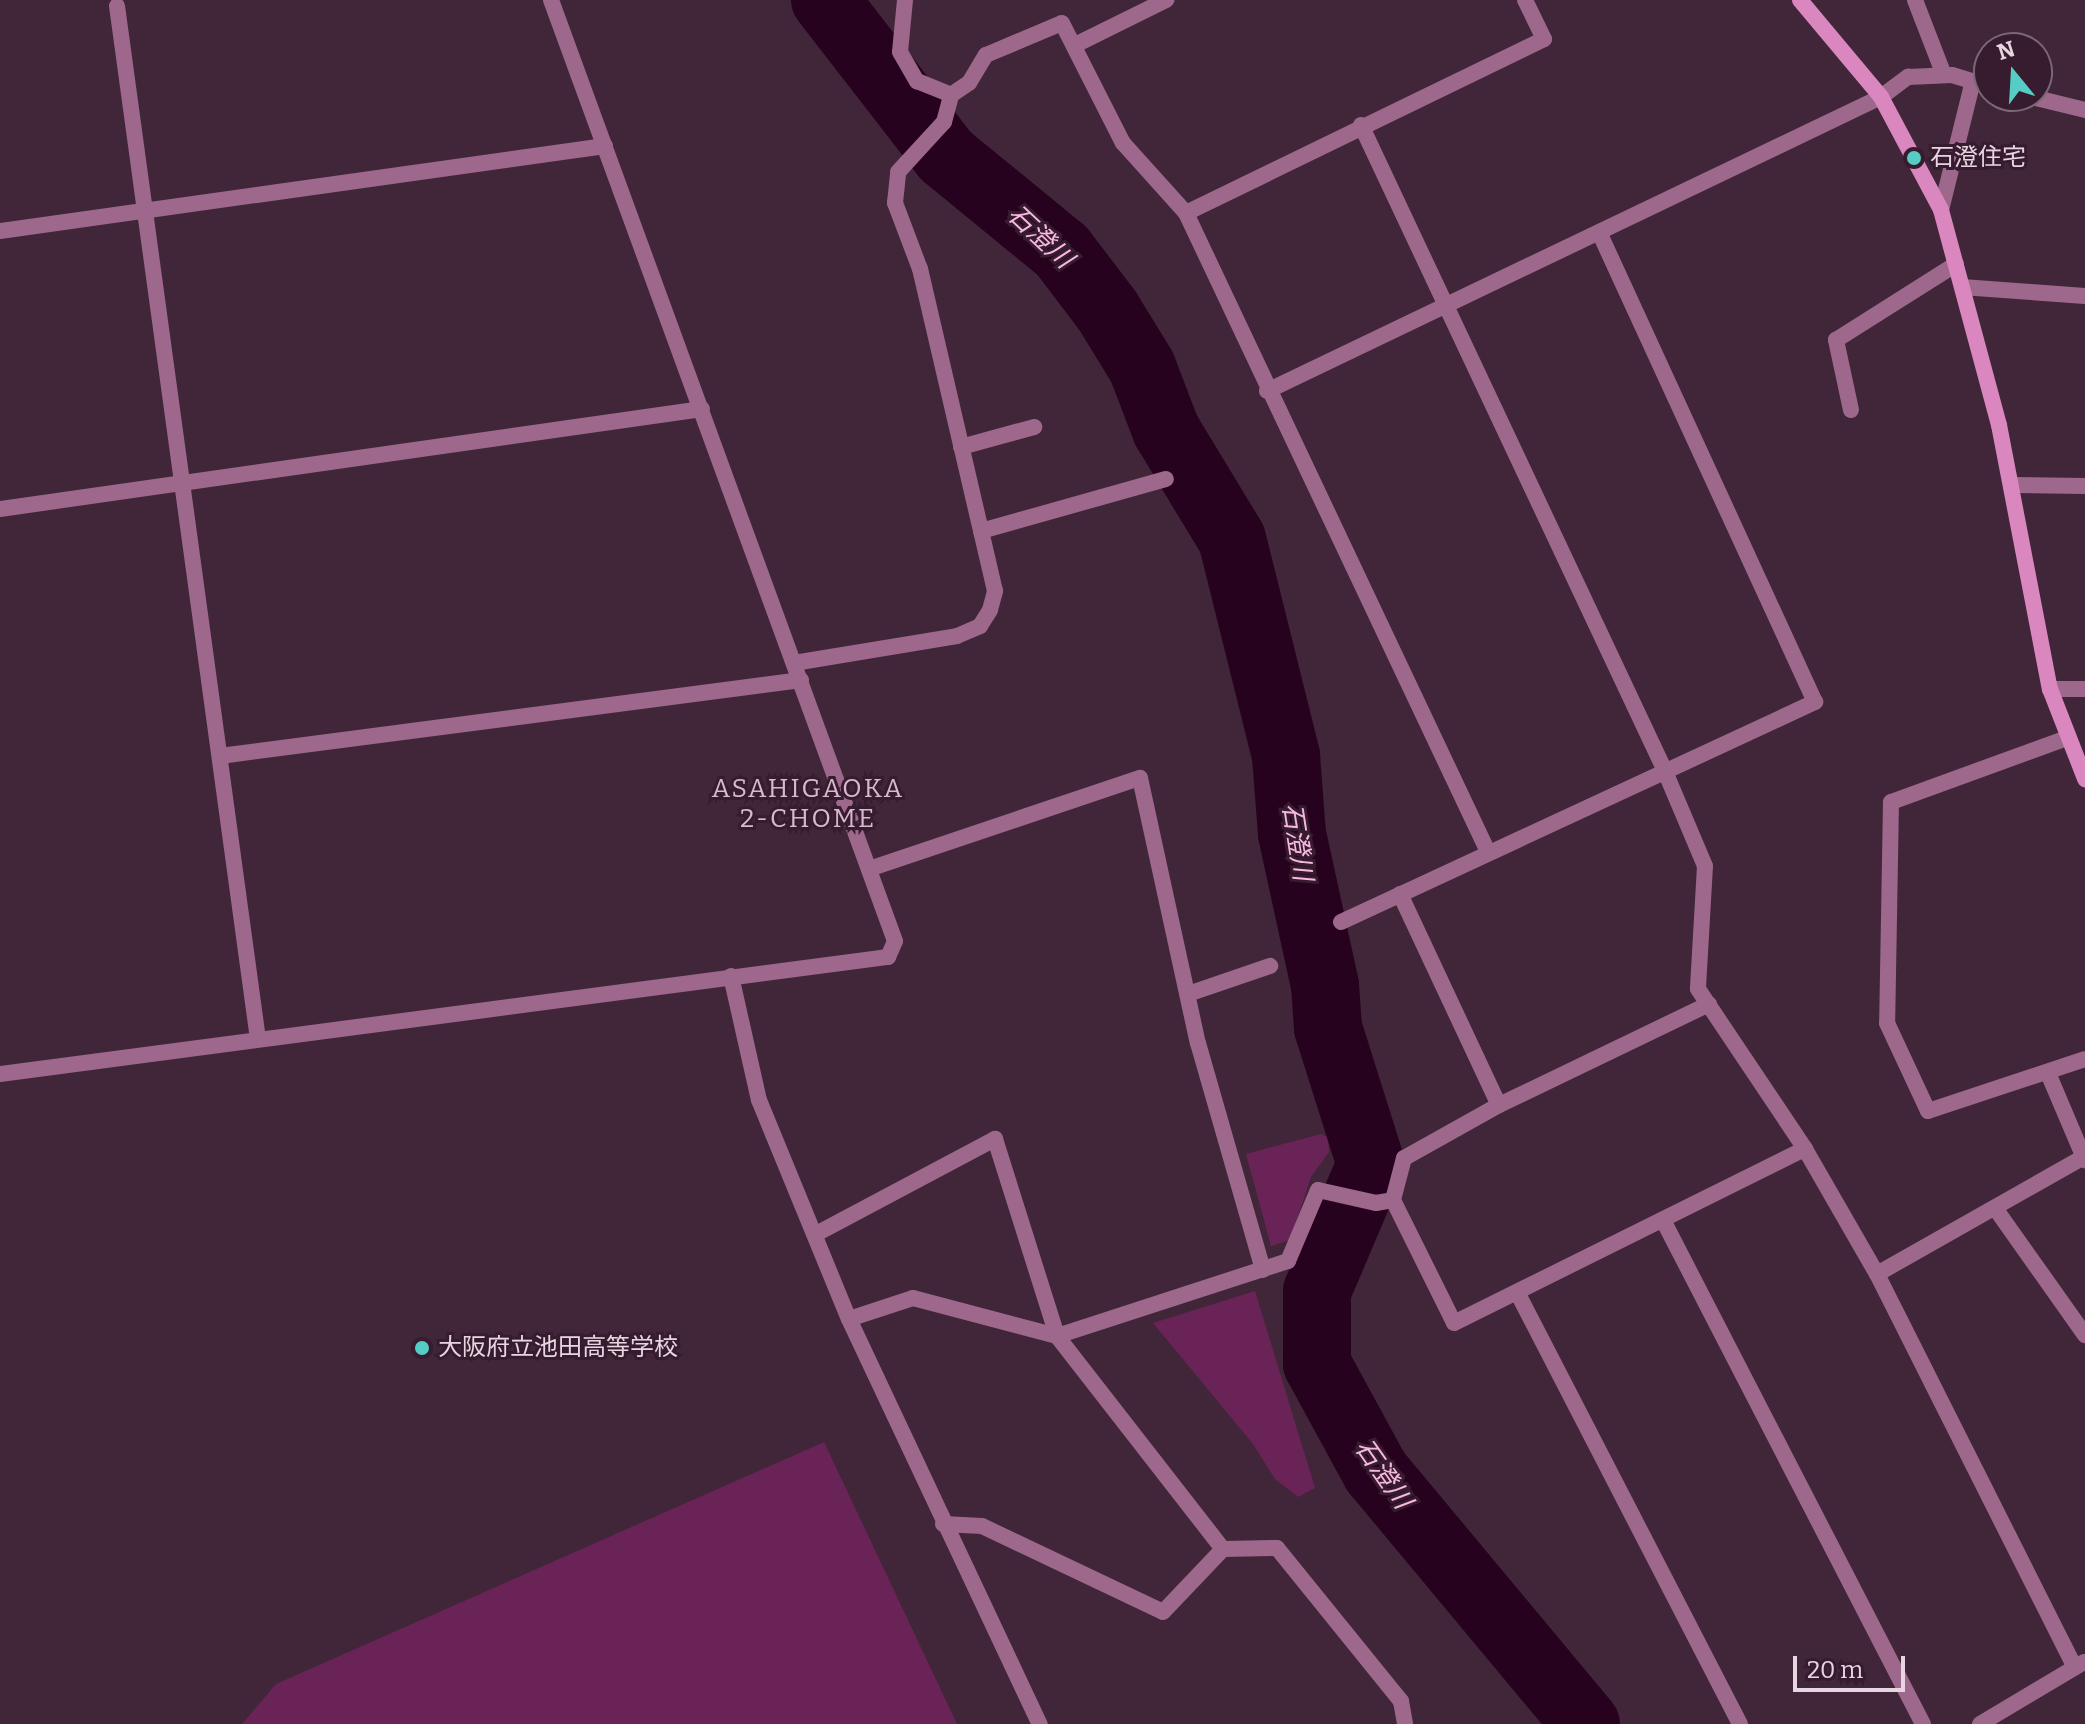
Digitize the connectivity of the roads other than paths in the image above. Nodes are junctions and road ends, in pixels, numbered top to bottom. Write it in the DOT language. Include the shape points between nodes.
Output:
graph roads {
  1 [pos="551,0"];
  2 [pos="905,0"];
  3 [pos="1166,0"];
  4 [pos="1525,0"];
  5 [pos="1800,0"];
  6 [pos="1915,0"];
  7 [pos="114,2"];
  8 [pos="1147,4"];
  9 [pos="1075,45"];
  10 [pos="1944,75"];
  11 [pos="1973,81"];
  12 [pos="951,95"];
  13 [pos="1881,97"];
  14 [pos="2053,102"];
  15 [pos="1973,108"];
  16 [pos="2085,110"];
  17 [pos="1361,125"];
  18 [pos="605,146"];
  19 [pos="1941,210"];
  20 [pos="144,211"];
  21 [pos="1186,213"];
  22 [pos="0,231"];
  23 [pos="1599,232"];
  24 [pos="1956,264"];
  25 [pos="1962,287"];
  26 [pos="2085,296"];
  27 [pos="1445,306"];
  28 [pos="1267,391"];
  29 [pos="702,409"];
  30 [pos="1851,410"];
  31 [pos="1034,427"];
  32 [pos="961,447"];
  33 [pos="1166,479"];
  34 [pos="182,485"];
  35 [pos="2011,485"];
  36 [pos="2085,486"];
  37 [pos="0,509"];
  38 [pos="981,531"];
  39 [pos="794,663"];
  40 [pos="801,680"];
  41 [pos="2050,689"];
  42 [pos="2085,689"];
  43 [pos="2067,738"];
  44 [pos="220,756"];
  45 [pos="1664,769"];
  46 [pos="2085,779"];
  47 [pos="1488,852"];
  48 [pos="869,869"];
  49 [pos="1400,894"];
  50 [pos="1341,922"];
  51 [pos="1270,966"];
  52 [pos="731,976"];
  53 [pos="1188,994"];
  54 [pos="1709,1004"];
  55 [pos="258,1039"];
  56 [pos="2085,1059"];
  57 [pos="2048,1073"];
  58 [pos="0,1074"];
  59 [pos="1499,1105"];
  60 [pos="1805,1149"];
  61 [pos="2084,1158"];
  62 [pos="1384,1202"];
  63 [pos="1995,1208"];
  64 [pos="1664,1222"];
  65 [pos="816,1234"];
  66 [pos="1263,1270"];
  67 [pos="1877,1274"];
  68 [pos="1517,1292"];
  69 [pos="849,1319"];
  70 [pos="2085,1335"];
  71 [pos="1057,1336"];
  72 [pos="943,1524"];
  73 [pos="1223,1549"];
  74 [pos="2080,1664"];
  75 [pos="1040,1724"];
  76 [pos="1405,1724"];
  77 [pos="1740,1724"];
  78 [pos="1923,1724"];
  79 [pos="1980,1724"];
  1 -- 18 [label="street"];
  2 -- 12 [label="street" via="900,52 917,81"];
  3 -- 8 [label="street"];
  4 -- 17 [label="street" via="1544,39"];
  5 -- 13 [label="street"];
  6 -- 10 [label="street"];
  7 -- 20 [label="street"];
  8 -- 9 [label="street"];
  9 -- 12 [label="street" via="1062,23 986,55 969,83"];
  9 -- 21 [label="street" via="1123,143"];
  10 -- 11 [label="street"];
  10 -- 13 [label="street" via="1908,77"];
  12 -- 32 [label="street" via="944,122 898,172 895,203 920,269"];
  13 -- 19 [label="street"];
  13 -- 23 [label="street"];
  14 -- 16 [label="street"];
  15 -- 19 [label="street"];
  17 -- 21 [label="street"];
  17 -- 27 [label="street"];
  18 -- 20 [label="street"];
  18 -- 29 [label="street"];
  19 -- 24 [label="street"];
  20 -- 22 [label="street"];
  20 -- 34 [label="street"];
  21 -- 28 [label="street"];
  23 -- 27 [label="street"];
  23 -- 45 [label="street" via="1815,702"];
  24 -- 25 [label="street"];
  24 -- 30 [label="street" via="1836,340"];
  25 -- 26 [label="street"];
  25 -- 35 [label="street"];
  27 -- 28 [label="street"];
  27 -- 45 [label="street"];
  28 -- 47 [label="street"];
  29 -- 34 [label="street"];
  29 -- 39 [label="street"];
  31 -- 32 [label="street"];
  32 -- 38 [label="street"];
  33 -- 38 [label="street"];
  34 -- 37 [label="street"];
  34 -- 44 [label="street"];
  35 -- 36 [label="street"];
  35 -- 41 [label="street"];
  38 -- 39 [label="street" via="995,591 980,626 957,636"];
  39 -- 40 [label="street"];
  40 -- 44 [label="street"];
  40 -- 48 [label="street"];
  41 -- 42 [label="street"];
  41 -- 43 [label="street"];
  43 -- 46 [label="street"];
  43 -- 57 [label="street" via="1891,802 1887,1023 1928,1111"];
  44 -- 55 [label="street"];
  45 -- 47 [label="street"];
  45 -- 54 [label="street" via="1705,866 1698,989"];
  47 -- 49 [label="street"];
  48 -- 52 [label="street" via="895,941 888,957"];
  48 -- 53 [label="street" via="1140,778"];
  49 -- 50 [label="street"];
  49 -- 59 [label="street"];
  51 -- 53 [label="street"];
  52 -- 55 [label="street"];
  52 -- 65 [label="street" via="759,1100"];
  53 -- 66 [label="street"];
  54 -- 59 [label="street"];
  54 -- 60 [label="street"];
  55 -- 58 [label="street"];
  56 -- 57 [label="street"];
  57 -- 61 [label="street"];
  59 -- 62 [label="street" via="1404,1158"];
  60 -- 64 [label="street"];
  60 -- 67 [label="street"];
  61 -- 63 [label="street"];
  62 -- 66 [label="street" via="1327,1191 1288,1261"];
  62 -- 68 [label="street" via="1454,1323"];
  63 -- 67 [label="street"];
  63 -- 70 [label="street"];
  64 -- 68 [label="street"];
  64 -- 78 [label="street"];
  65 -- 69 [label="street"];
  65 -- 71 [label="street" via="995,1139"];
  66 -- 71 [label="street"];
  67 -- 74 [label="street"];
  68 -- 77 [label="street"];
  69 -- 71 [label="street" via="913,1298"];
  69 -- 72 [label="street"];
  71 -- 73 [label="street"];
  72 -- 73 [label="street" via="982,1526 1163,1612"];
  72 -- 75 [label="street" via="1004,1640"];
  73 -- 76 [label="street" via="1277,1548 1401,1701"];
  74 -- 79 [label="street"];
}
